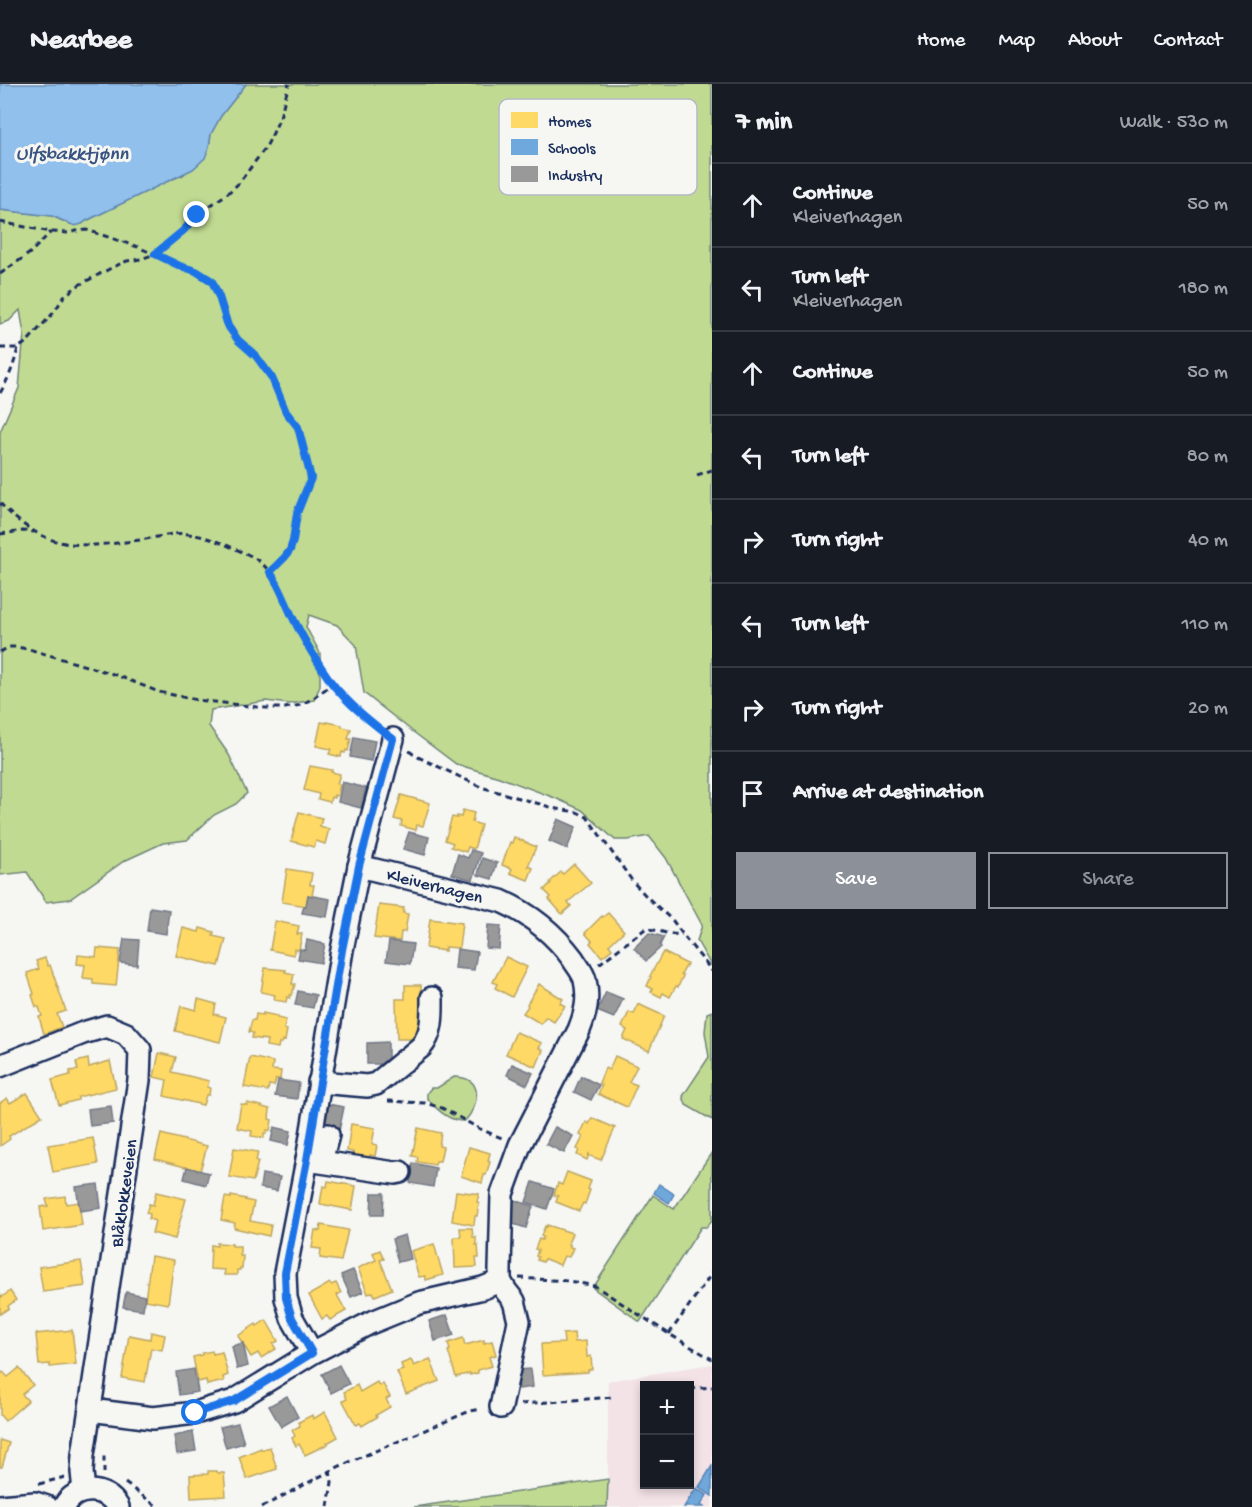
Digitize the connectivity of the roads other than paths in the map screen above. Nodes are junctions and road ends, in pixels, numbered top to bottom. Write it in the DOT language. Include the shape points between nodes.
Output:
graph roads {
  1 [pos="393,739"];
  2 [pos="359,866"];
  3 [pos="432,998"];
  4 [pos="0,1066"];
  5 [pos="320,1082"];
  6 [pos="328,1135"];
  7 [pos="314,1160"];
  8 [pos="400,1172"];
  9 [pos="500,1281"];
  10 [pos="312,1353"];
  11 [pos="501,1407"];
  12 [pos="90,1410"];
  13 [pos="84,1491"];
  14 [pos="0,1506"];
  15 [pos="47,1507"];
  16 [pos="64,1507"];
  17 [pos="118,1507"];
  1 -- 2 [label="street"];
  2 -- 5 [label="street"];
  2 -- 9 [label="street, Kleiverhagen" via="501,901 520,910 562,945 584,977 586,1013 520,1145 502,1194"];
  3 -- 5 [label="street" via="431,1027 426,1041 376,1084"];
  4 -- 12 [label="street, Blåklokkeveien" via="107,1026 126,1034 140,1050 139,1080"];
  5 -- 7 [label="street"];
  6 -- 7 [label="street"];
  7 -- 8 [label="street"];
  7 -- 10 [label="street" via="285,1273 292,1318"];
  9 -- 10 [label="street" via="419,1303"];
  9 -- 11 [label="street" via="514,1301 519,1321"];
  10 -- 12 [label="street" via="234,1401 195,1413 153,1418"];
  12 -- 13 [label="street, Blåklokkeveien" via="82,1472"];
  13 -- 16 [label="street"];
  13 -- 17 [label="street" via="106,1494"];
  14 -- 15 [label="street" via="35,1503"];
}
